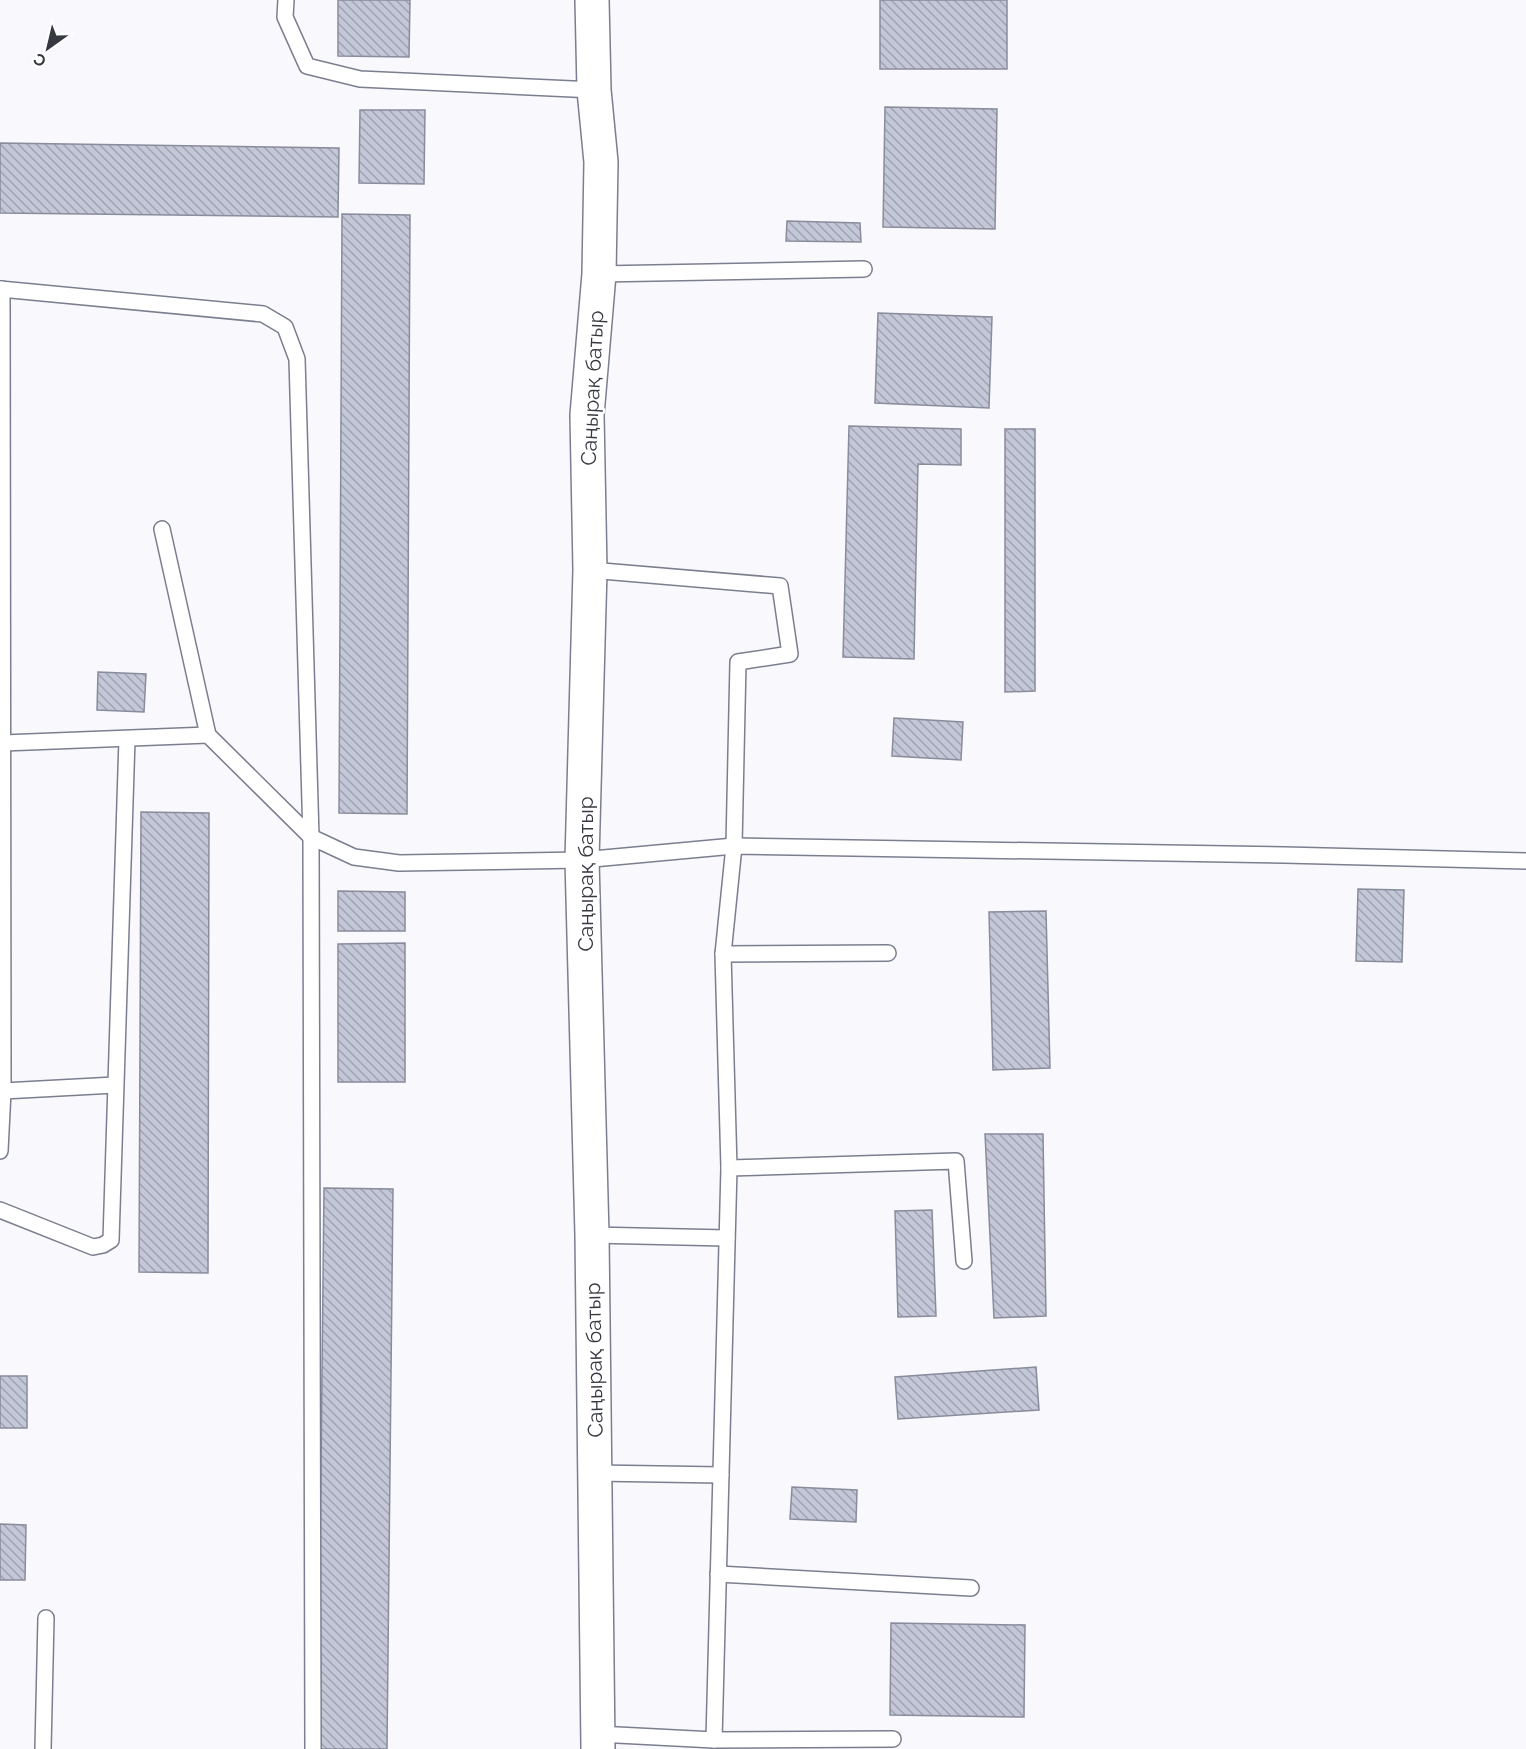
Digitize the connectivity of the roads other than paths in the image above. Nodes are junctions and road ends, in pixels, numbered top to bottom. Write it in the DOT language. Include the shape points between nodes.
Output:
graph roads {
  1 [pos="286,0"];
  2 [pos="592,0"];
  3 [pos="594,90"];
  4 [pos="864,269"];
  5 [pos="599,274"];
  6 [pos="1,289"];
  7 [pos="162,529"];
  8 [pos="590,570"];
  9 [pos="208,735"];
  10 [pos="126,739"];
  11 [pos="3,743"];
  12 [pos="311,837"];
  13 [pos="734,846"];
  14 [pos="582,860"];
  15 [pos="1526,861"];
  16 [pos="888,953"];
  17 [pos="723,954"];
  18 [pos="115,1085"];
  19 [pos="3,1090"];
  20 [pos="0,1151"];
  21 [pos="729,1168"];
  22 [pos="0,1210"];
  23 [pos="592,1234"];
  24 [pos="727,1238"];
  25 [pos="964,1261"];
  26 [pos="595,1473"];
  27 [pos="721,1475"];
  28 [pos="718,1574"];
  29 [pos="971,1588"];
  30 [pos="46,1618"];
  31 [pos="893,1739"];
  32 [pos="714,1740"];
  33 [pos="598,1741"];
  34 [pos="43,1749"];
  35 [pos="313,1749"];
  1 -- 3 [label="lane" via="285,16 307,66 360,79"];
  2 -- 3 [label="street, Саңырақ батыр"];
  3 -- 5 [label="street, Саңырақ батыр" via="602,162"];
  4 -- 5 [label="lane"];
  5 -- 8 [label="street, Саңырақ батыр" via="587,415"];
  6 -- 11 [label="lane"];
  6 -- 12 [label="lane" via="263,314 285,327 297,359"];
  7 -- 9 [label="lane"];
  8 -- 13 [label="lane" via="780,586 790,654 738,662"];
  8 -- 14 [label="street, Саңырақ батыр"];
  9 -- 10 [label="lane"];
  9 -- 12 [label="lane"];
  10 -- 11 [label="lane"];
  10 -- 18 [label="lane"];
  11 -- 19 [label="lane"];
  12 -- 14 [label="lane" via="354,857 399,863"];
  12 -- 35 [label="lane"];
  13 -- 14 [label="lane"];
  13 -- 15 [label="lane"];
  13 -- 17 [label="lane"];
  14 -- 23 [label="street, Саңырақ батыр"];
  16 -- 17 [label="lane"];
  17 -- 21 [label="lane"];
  18 -- 19 [label="lane"];
  18 -- 22 [label="lane" via="111,1240 93,1247"];
  19 -- 20 [label="lane"];
  21 -- 24 [label="lane"];
  21 -- 25 [label="lane" via="956,1161"];
  23 -- 24 [label="lane"];
  23 -- 26 [label="street, Саңырақ батыр"];
  24 -- 27 [label="lane"];
  26 -- 27 [label="lane"];
  26 -- 33 [label="street, Саңырақ батыр"];
  27 -- 28 [label="lane"];
  28 -- 29 [label="lane"];
  28 -- 32 [label="lane"];
  30 -- 34 [label="lane"];
  31 -- 32 [label="lane"];
  32 -- 33 [label="lane"];
}
